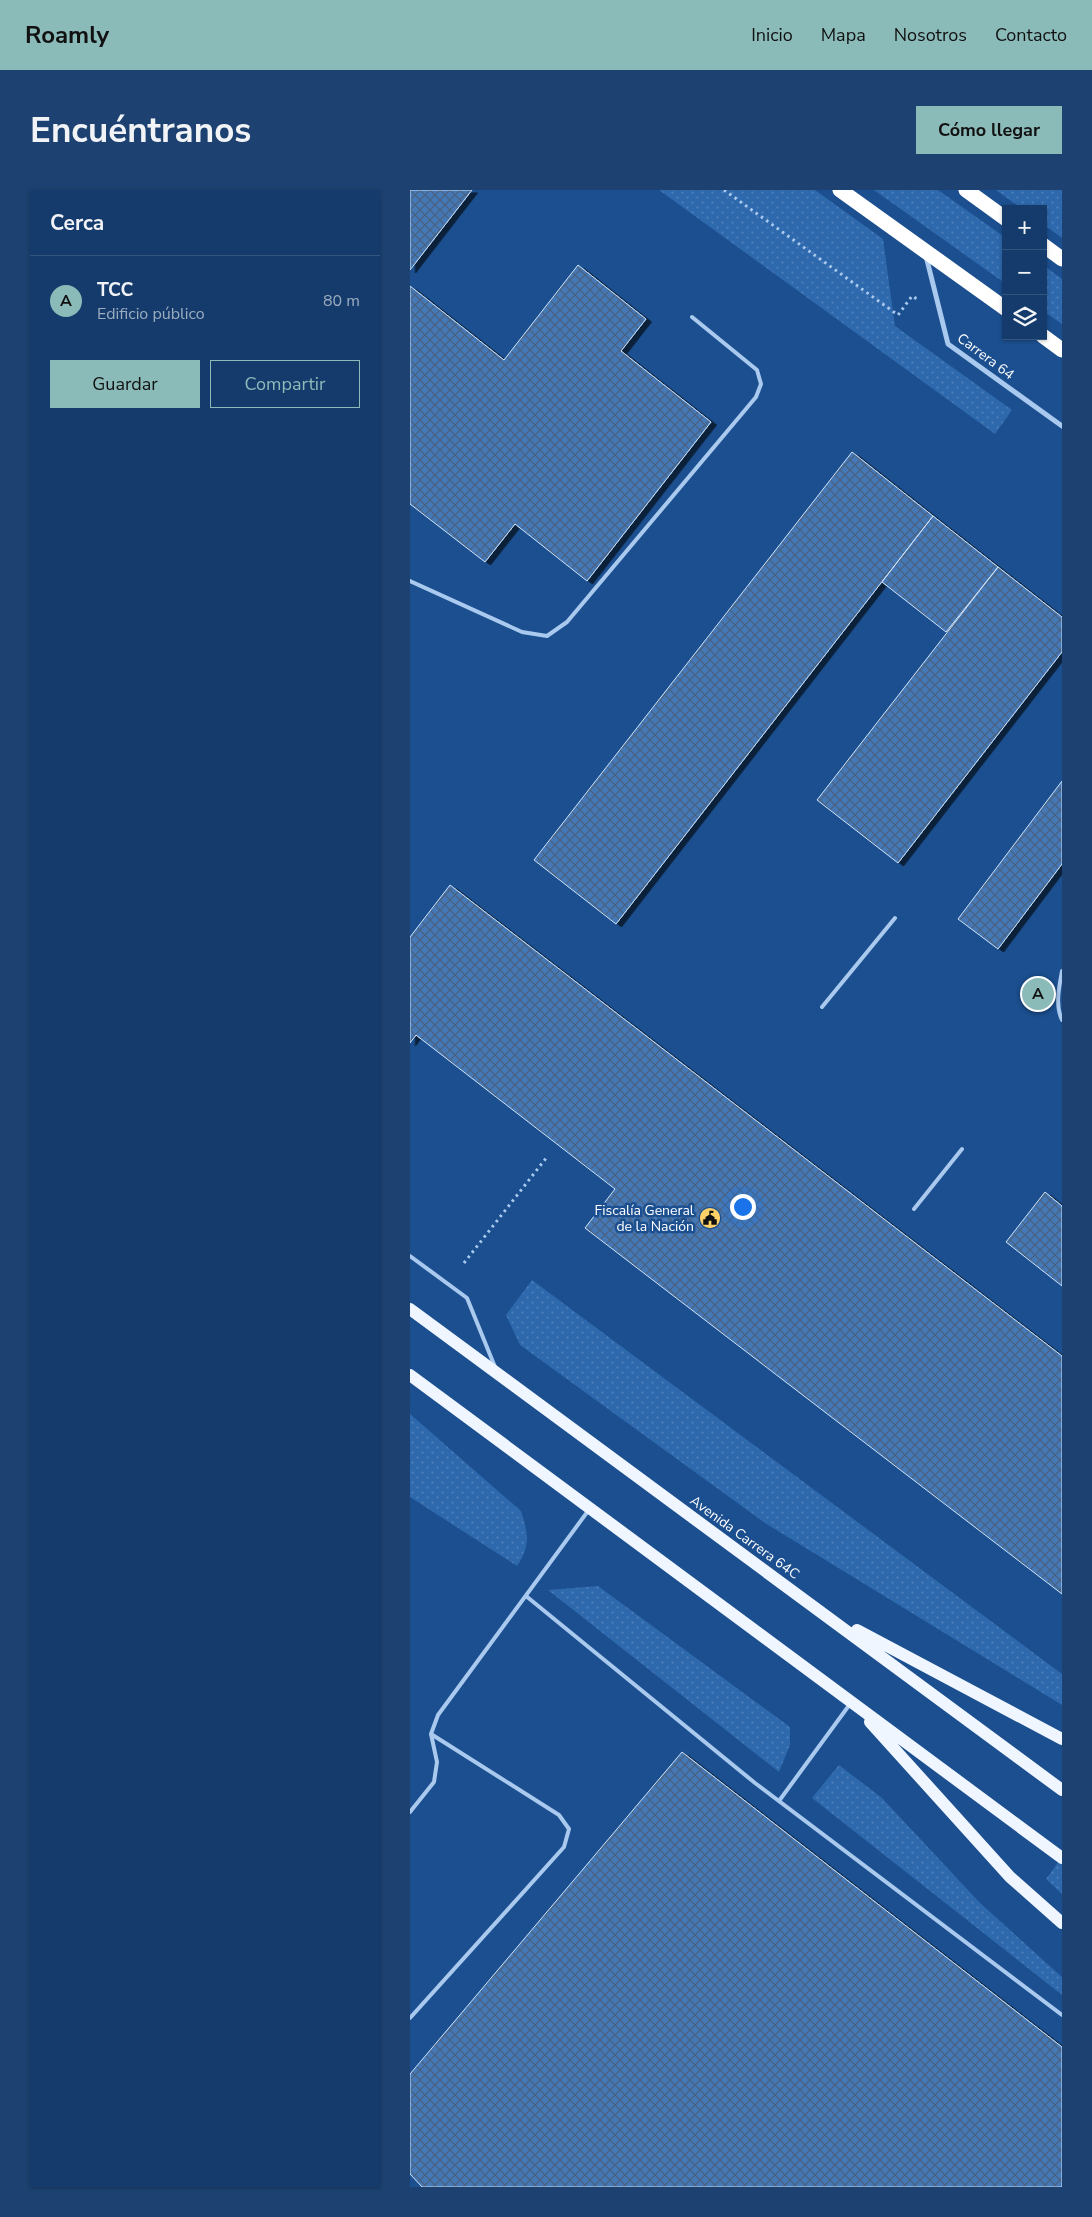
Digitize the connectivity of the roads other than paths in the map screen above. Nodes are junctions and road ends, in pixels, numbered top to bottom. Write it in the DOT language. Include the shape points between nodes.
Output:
graph roads {
  1 [pos="840,190"];
  2 [pos="966,190"];
  3 [pos="1002,215"];
  4 [pos="1047,248"];
  5 [pos="924,251"];
  6 [pos="1062,259"];
  7 [pos="1002,307"];
  8 [pos="692,317"];
  9 [pos="1047,339"];
  10 [pos="1062,350"];
  11 [pos="1062,426"];
  12 [pos="410,581"];
  13 [pos="895,918"];
  14 [pos="1062,972"];
  15 [pos="822,1007"];
  16 [pos="1062,1020"];
  17 [pos="962,1149"];
  18 [pos="914,1210"];
  19 [pos="410,1256"];
  20 [pos="410,1309"];
  21 [pos="497,1372"];
  22 [pos="410,1375"];
  23 [pos="590,1508"];
  24 [pos="526,1596"];
  25 [pos="818,1609"];
  26 [pos="852,1702"];
  27 [pos="431,1734"];
  28 [pos="1062,1739"];
  29 [pos="1062,1790"];
  30 [pos="779,1801"];
  31 [pos="410,1812"];
  32 [pos="1061,1857"];
  33 [pos="1062,1923"];
  34 [pos="1062,2015"];
  35 [pos="410,2018"];
  1 -- 5 [label="highway"];
  2 -- 3 [label="highway"];
  4 -- 6 [label="highway"];
  5 -- 7 [label="highway"];
  5 -- 11 [label="street, Carrera 64" via="948,344"];
  8 -- 12 [label="lane" via="757,370 761,384 756,397 567,622 547,636 522,632"];
  9 -- 10 [label="highway"];
  13 -- 15 [label="lane"];
  14 -- 16 [label="lane" via="1058,1013"];
  17 -- 18 [label="lane"];
  19 -- 21 [label="lane" via="467,1298"];
  20 -- 21 [label="main road, Avenida Carrera 64C"];
  21 -- 25 [label="main road, Avenida Carrera 64C"];
  22 -- 23 [label="main road"];
  23 -- 24 [label="lane"];
  23 -- 26 [label="main road"];
  24 -- 27 [label="lane" via="438,1715"];
  24 -- 30 [label="lane"];
  25 -- 28 [label="main road"];
  25 -- 29 [label="main road, Avenida Carrera 64C"];
  26 -- 30 [label="lane"];
  26 -- 32 [label="main road"];
  26 -- 33 [label="main road" via="1010,1877"];
  27 -- 31 [label="lane" via="437,1762 434,1782"];
  27 -- 35 [label="lane" via="560,1815 569,1829 564,1847"];
  30 -- 34 [label="lane"];
}
